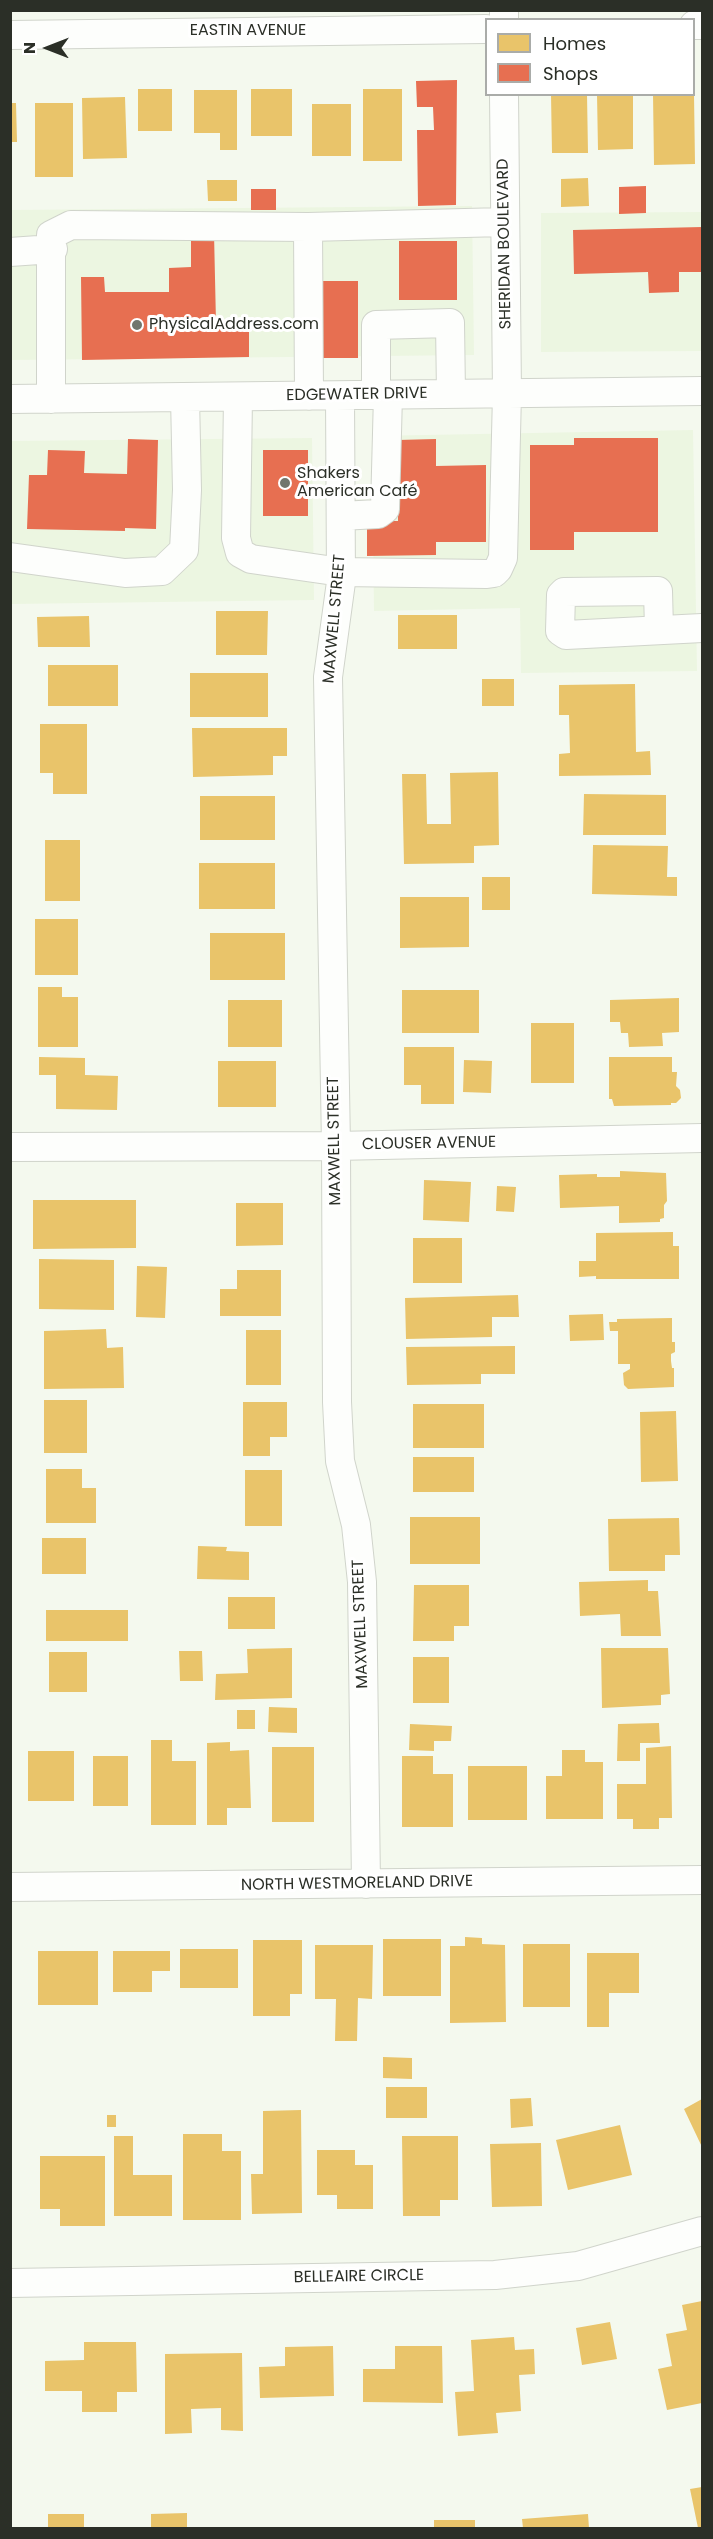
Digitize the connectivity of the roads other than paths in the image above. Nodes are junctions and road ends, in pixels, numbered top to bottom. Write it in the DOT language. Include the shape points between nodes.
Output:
graph roads {
  1 [pos="146,21"];
  2 [pos="485,29"];
  3 [pos="10,35"];
  4 [pos="504,96"];
  5 [pos="504,222"];
  6 [pos="308,227"];
  7 [pos="53,249"];
  8 [pos="10,252"];
  9 [pos="702,391"];
  10 [pos="507,393"];
  11 [pos="451,394"];
  12 [pos="382,395"];
  13 [pos="309,396"];
  14 [pos="340,396"];
  15 [pos="238,397"];
  16 [pos="185,398"];
  17 [pos="10,399"];
  18 [pos="51,399"];
  19 [pos="341,516"];
  20 [pos="10,557"];
  21 [pos="341,572"];
  22 [pos="702,628"];
  23 [pos="659,629"];
  24 [pos="702,1138"];
  25 [pos="336,1146"];
  26 [pos="10,1147"];
  27 [pos="702,1880"];
  28 [pos="366,1884"];
  29 [pos="10,1887"];
  30 [pos="702,2231"];
  31 [pos="10,2283"];
  1 -- 2 [label="street, EASTIN AVENUE"];
  1 -- 3 [label="street, EASTIN AVENUE"];
  4 -- 5 [label="street, SHERIDAN BOULEVARD"];
  5 -- 6 [label="street"];
  5 -- 10 [label="street, SHERIDAN BOULEVARD"];
  6 -- 7 [label="street" via="71,225 51,235"];
  6 -- 13 [label="street"];
  7 -- 8 [label="street"];
  7 -- 18 [label="street"];
  9 -- 10 [label="street, EDGEWATER DRIVE"];
  10 -- 11 [label="street, EDGEWATER DRIVE"];
  10 -- 21 [label="street, SHERIDAN BOULEVARD" via="503,558 498,569 487,574"];
  11 -- 12 [label="street, EDGEWATER DRIVE"];
  11 -- 12 [label="street" via="450,323 376,325"];
  12 -- 14 [label="street, EDGEWATER DRIVE"];
  12 -- 19 [label="street" via="387,503 378,514"];
  13 -- 14 [label="street, EDGEWATER DRIVE"];
  13 -- 15 [label="street, EDGEWATER DRIVE"];
  14 -- 19 [label="street, MAXWELL STREET"];
  15 -- 16 [label="street, EDGEWATER DRIVE"];
  15 -- 21 [label="street" via="236,538 240,553 251,559"];
  16 -- 18 [label="street, EDGEWATER DRIVE"];
  16 -- 20 [label="street" via="184,550 162,571 124,573"];
  17 -- 18 [label="street, EDGEWATER DRIVE"];
  19 -- 21 [label="street, MAXWELL STREET"];
  21 -- 25 [label="street, MAXWELL STREET" via="328,677"];
  22 -- 23 [label="street"];
  24 -- 25 [label="street, CLOUSER AVENUE"];
  25 -- 26 [label="street, CLOUSER AVENUE"];
  25 -- 28 [label="street, MAXWELL STREET" via="337,1402 340,1461 356,1525 362,1582"];
  27 -- 28 [label="street, NORTH WESTMORELAND DRIVE"];
  28 -- 29 [label="street, NORTH WESTMORELAND DRIVE"];
  30 -- 31 [label="street, BELLEAIRE CIRCLE" via="578,2266 495,2275"];
}
